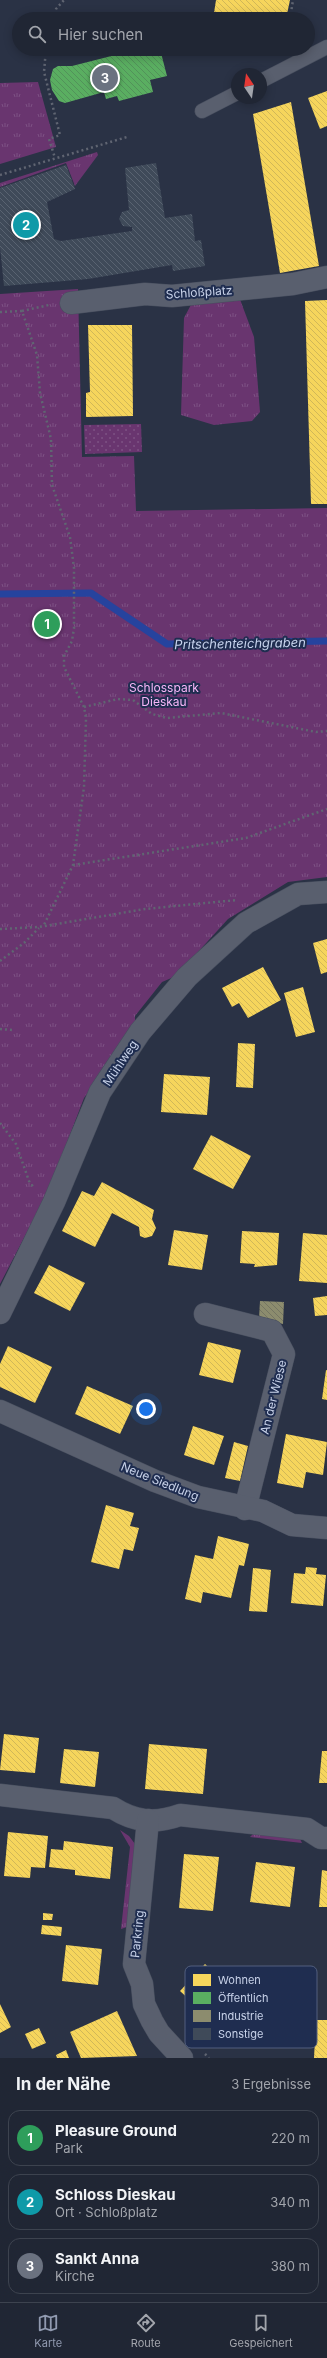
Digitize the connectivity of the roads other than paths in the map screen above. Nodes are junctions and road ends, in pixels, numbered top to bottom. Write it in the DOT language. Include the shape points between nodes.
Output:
graph roads {
  1 [pos="327,47"];
  2 [pos="315,53"];
  3 [pos="310,56"];
  4 [pos="267,78"];
  5 [pos="231,96"];
  6 [pos="202,111"];
  7 [pos="327,278"];
  8 [pos="71,303"];
  9 [pos="327,892"];
  10 [pos="0,1313"];
  11 [pos="205,1314"];
  12 [pos="0,1411"];
  13 [pos="245,1509"];
  14 [pos="327,1528"];
  15 [pos="0,1795"];
  16 [pos="148,1820"];
  17 [pos="327,1838"];
  18 [pos="182,2058"];
  1 -- 2 [label="lane"];
  3 -- 4 [label="lane"];
  5 -- 6 [label="lane"];
  7 -- 8 [label="street, Schloßplatz" via="293,284 172,296 145,294"];
  9 -- 10 [label="street, Mühlweg" via="298,894 246,923 187,977 140,1032 100,1092 54,1202"];
  11 -- 13 [label="street, An der Wiese" via="272,1331 284,1354"];
  12 -- 13 [label="street, Neue Siedlung" via="155,1481 198,1497"];
  13 -- 14 [label="street, Neue Siedlung" via="263,1511 292,1525"];
  15 -- 16 [label="street" via="113,1808 128,1818"];
  16 -- 17 [label="street" via="163,1821 180,1815 307,1829 321,1838"];
  16 -- 18 [label="street, Parkring" via="134,1964 142,1984 144,2004 152,2021"];
}
